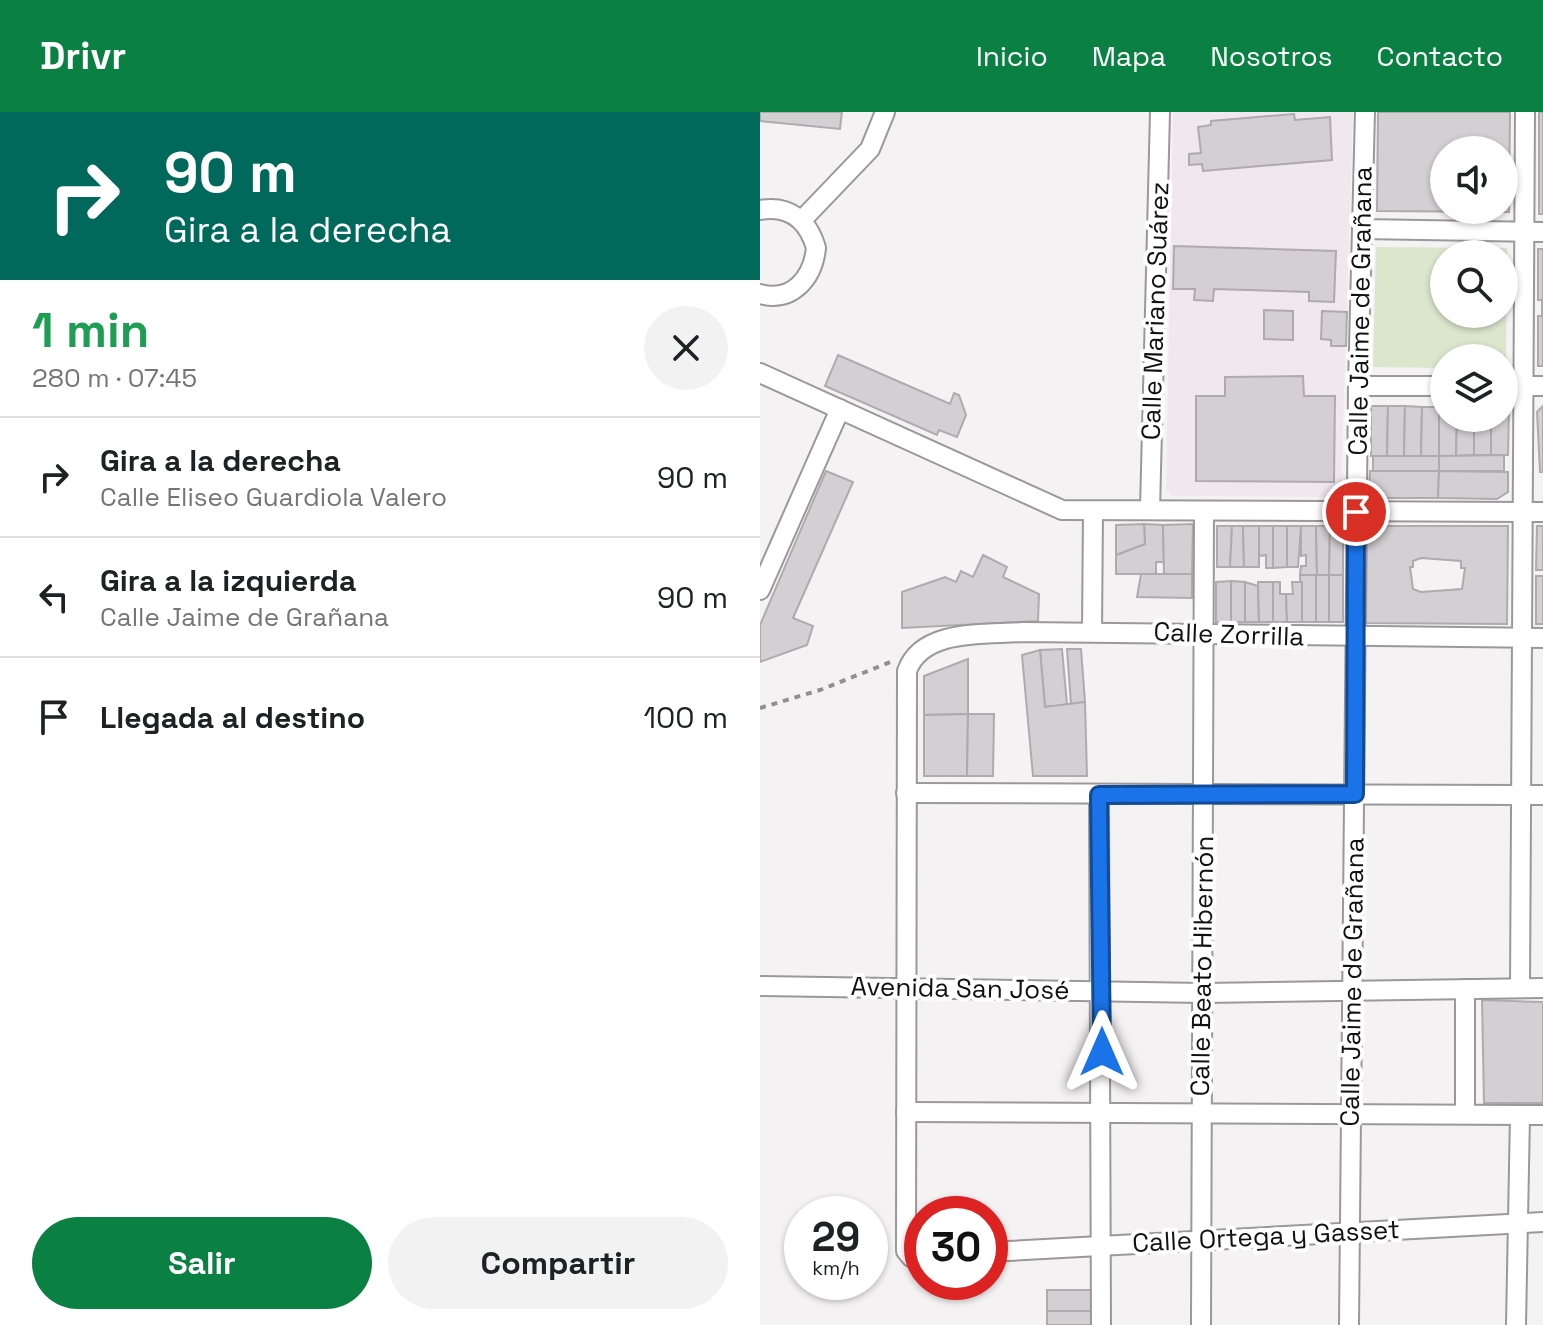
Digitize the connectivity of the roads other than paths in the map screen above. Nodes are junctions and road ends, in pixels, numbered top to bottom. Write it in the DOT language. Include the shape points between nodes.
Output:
graph roads {
  1 [pos="885,112"];
  2 [pos="1160,112"];
  3 [pos="1365,112"];
  4 [pos="1525,112"];
  5 [pos="760,210"];
  6 [pos="802,220"];
  7 [pos="1362,229"];
  8 [pos="1524,231"];
  9 [pos="1543,232"];
  10 [pos="760,294"];
  11 [pos="1517,344"];
  12 [pos="760,373"];
  13 [pos="1358,386"];
  14 [pos="1430,386"];
  15 [pos="1518,386"];
  16 [pos="1543,386"];
  17 [pos="840,409"];
  18 [pos="1517,432"];
  19 [pos="1150,510"];
  20 [pos="1093,511"];
  21 [pos="1204,511"];
  22 [pos="1356,512"];
  23 [pos="1522,512"];
  24 [pos="1543,512"];
  25 [pos="760,590"];
  26 [pos="1092,632"];
  27 [pos="1203,632"];
  28 [pos="1355,638"];
  29 [pos="1522,638"];
  30 [pos="1543,638"];
  31 [pos="906,793"];
  32 [pos="1203,793"];
  33 [pos="1355,794"];
  34 [pos="1099,795"];
  35 [pos="1521,795"];
  36 [pos="1543,795"];
  37 [pos="760,986"];
  38 [pos="906,987"];
  39 [pos="1520,988"];
  40 [pos="1543,988"];
  41 [pos="1465,989"];
  42 [pos="1102,991"];
  43 [pos="1351,991"];
  44 [pos="1204,993"];
  45 [pos="906,1112"];
  46 [pos="1102,1113"];
  47 [pos="1200,1113"];
  48 [pos="1350,1114"];
  49 [pos="1465,1114"];
  50 [pos="1520,1115"];
  51 [pos="1543,1115"];
  52 [pos="911,1196"];
  53 [pos="1543,1222"];
  54 [pos="1518,1223"];
  55 [pos="1349,1230"];
  56 [pos="1202,1241"];
  57 [pos="1101,1246"];
  58 [pos="1008,1251"];
  59 [pos="1101,1325"];
  60 [pos="1201,1325"];
  61 [pos="1349,1325"];
  62 [pos="1516,1325"];
  1 -- 6 [label="street" via="870,149"];
  2 -- 19 [label="street, Calle Mariano Suárez"];
  3 -- 7 [label="street, Calle Jaime de Grañana"];
  4 -- 8 [label="street"];
  5 -- 6 [label="street" via="788,211"];
  6 -- 10 [label="street" via="816,248 808,278 782,295"];
  7 -- 8 [label="street"];
  7 -- 13 [label="street, Calle Jaime de Grañana"];
  8 -- 9 [label="street"];
  8 -- 11 [label="street"];
  12 -- 17 [label="street"];
  13 -- 14 [label="street"];
  13 -- 22 [label="street, Calle Jaime de Grañana"];
  15 -- 16 [label="street"];
  17 -- 20 [label="street" via="1062,510"];
  17 -- 25 [label="street"];
  18 -- 23 [label="street"];
  19 -- 20 [label="street"];
  19 -- 21 [label="street"];
  20 -- 26 [label="street"];
  21 -- 22 [label="street"];
  21 -- 27 [label="street, Calle Beato Hibernón"];
  22 -- 23 [label="street"];
  22 -- 28 [label="street, Calle Jaime de Grañana"];
  23 -- 24 [label="street"];
  23 -- 29 [label="street"];
  26 -- 27 [label="street, Calle Zorrilla"];
  26 -- 31 [label="street, Calle Zorrilla" via="964,636 917,652 907,671"];
  27 -- 28 [label="street, Calle Zorrilla"];
  27 -- 32 [label="street, Calle Beato Hibernón"];
  28 -- 29 [label="street, Calle Zorrilla"];
  28 -- 33 [label="street, Calle Jaime de Grañana"];
  29 -- 30 [label="street, Calle Zorrilla"];
  29 -- 35 [label="street"];
  31 -- 34 [label="street"];
  31 -- 38 [label="street"];
  32 -- 33 [label="street"];
  32 -- 34 [label="street"];
  32 -- 44 [label="street, Calle Beato Hibernón"];
  33 -- 35 [label="street"];
  33 -- 43 [label="street, Calle Jaime de Grañana"];
  34 -- 42 [label="street"];
  35 -- 36 [label="street"];
  35 -- 39 [label="street"];
  37 -- 38 [label="street, Avenida San José"];
  38 -- 42 [label="street, Avenida San José"];
  38 -- 45 [label="street"];
  39 -- 40 [label="street, Avenida San José"];
  39 -- 41 [label="street, Avenida San José"];
  41 -- 43 [label="street, Avenida San José"];
  41 -- 49 [label="street"];
  42 -- 44 [label="street, Avenida San José"];
  42 -- 46 [label="street"];
  43 -- 44 [label="street, Avenida San José"];
  43 -- 48 [label="street, Calle Jaime de Grañana"];
  44 -- 47 [label="street, Calle Beato Hibernón"];
  45 -- 46 [label="street"];
  45 -- 52 [label="street"];
  46 -- 47 [label="street"];
  46 -- 57 [label="street"];
  47 -- 48 [label="street"];
  47 -- 56 [label="street, Calle Beato Hibernón"];
  48 -- 49 [label="street"];
  48 -- 55 [label="street, Calle Jaime de Grañana"];
  49 -- 50 [label="street"];
  50 -- 51 [label="street"];
  50 -- 54 [label="street"];
  53 -- 54 [label="street, Calle Ortega y Gasset"];
  54 -- 55 [label="street, Calle Ortega y Gasset"];
  54 -- 62 [label="street"];
  55 -- 56 [label="street, Calle Ortega y Gasset"];
  55 -- 61 [label="street, Calle Jaime de Grañana"];
  56 -- 57 [label="street, Calle Ortega y Gasset"];
  56 -- 60 [label="street, Calle Beato Hibernón"];
  57 -- 58 [label="street, Calle Ortega y Gasset"];
  57 -- 59 [label="street"];
}
